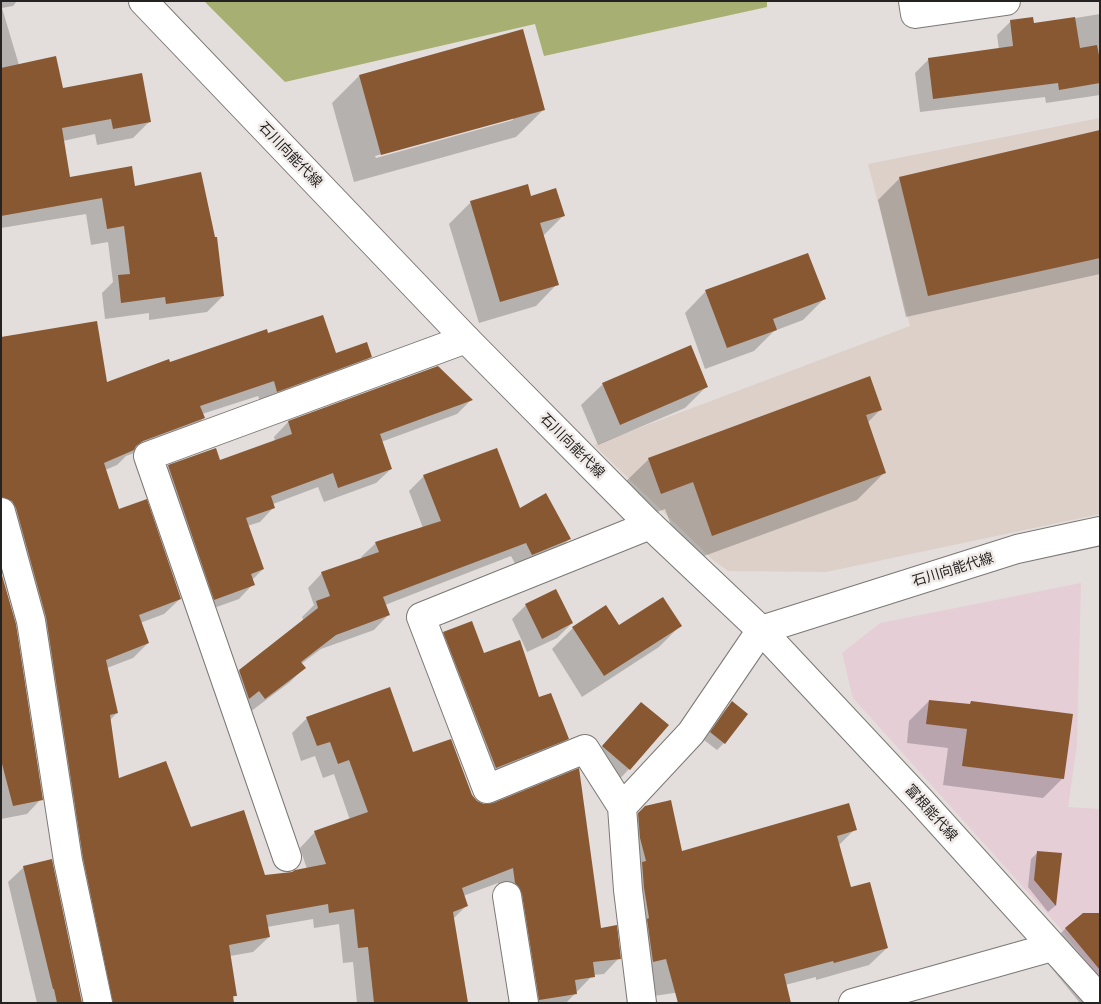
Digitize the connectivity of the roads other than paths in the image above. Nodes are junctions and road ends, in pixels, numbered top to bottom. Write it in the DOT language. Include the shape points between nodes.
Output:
graph roads {
  1 [pos="144,1"];
  2 [pos="912,1"];
  3 [pos="1006,1"];
  4 [pos="466,339"];
  5 [pos="1,512"];
  6 [pos="650,525"];
  7 [pos="1100,531"];
  8 [pos="761,630"];
  9 [pos="622,807"];
  10 [pos="286,857"];
  11 [pos="507,896"];
  12 [pos="1052,947"];
  13 [pos="1100,999"];
  14 [pos="98,1003"];
  15 [pos="524,1003"];
  16 [pos="642,1003"];
  17 [pos="853,1003"];
  1 -- 4 [label="street, 石川向能代線"];
  2 -- 3 [label="street" via="915,14"];
  4 -- 6 [label="street, 石川向能代線"];
  4 -- 10 [label="street" via="148,456"];
  5 -- 14 [label="street" via="30,621 68,861"];
  6 -- 8 [label="street, 石川向能代線"];
  6 -- 9 [label="street" via="421,617 487,789 586,749"];
  7 -- 8 [label="street, 石川向能代線" via="1017,549"];
  8 -- 9 [label="street" via="691,733"];
  8 -- 12 [label="street, 富根能代線"];
  9 -- 16 [label="street"];
  11 -- 15 [label="street"];
  12 -- 13 [label="street, 富根能代線"];
  12 -- 17 [label="street"];
}
